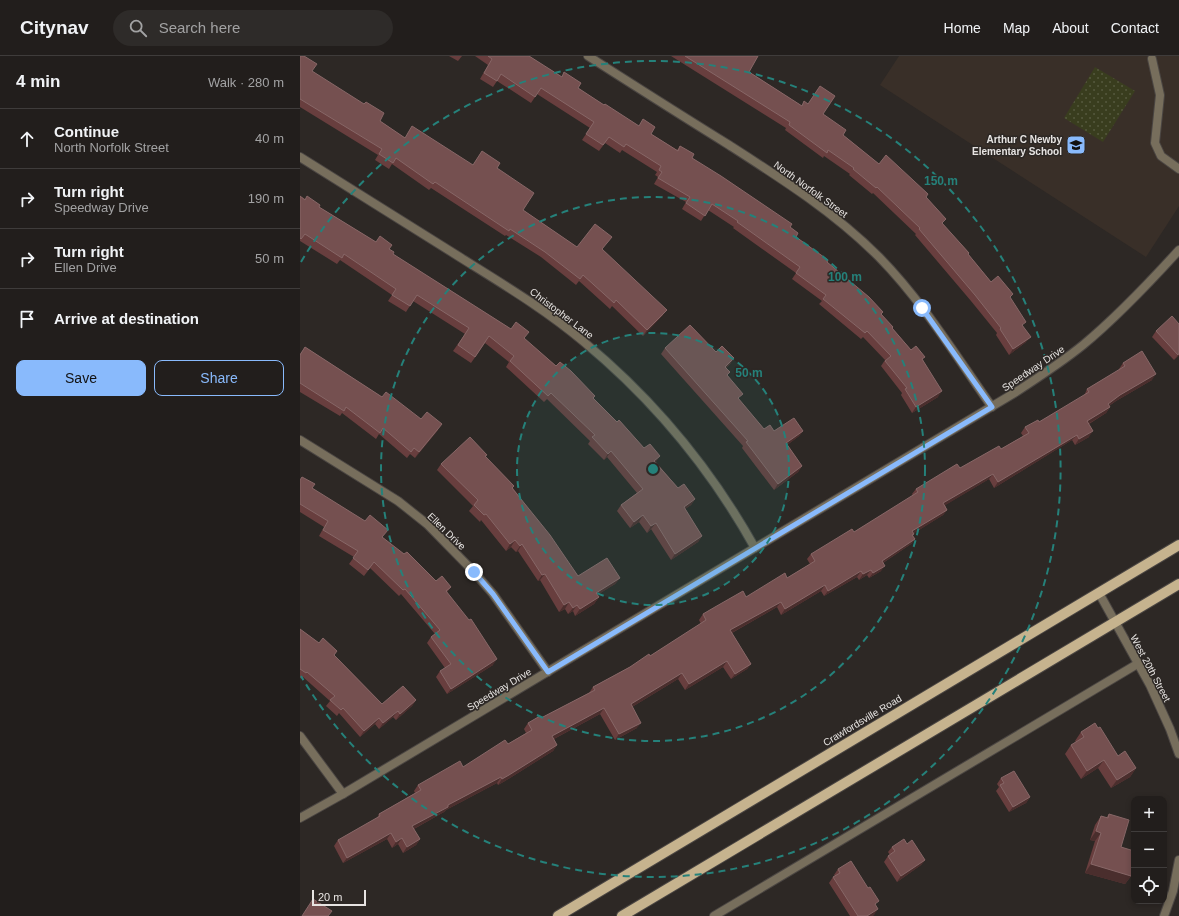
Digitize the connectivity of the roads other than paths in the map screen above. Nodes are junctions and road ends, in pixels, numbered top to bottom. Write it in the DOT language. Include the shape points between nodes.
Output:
graph roads {
  1 [pos="588,56"];
  2 [pos="1152,59"];
  3 [pos="300,157"];
  4 [pos="1179,168"];
  5 [pos="1179,250"];
  6 [pos="992,407"];
  7 [pos="300,440"];
  8 [pos="1179,545"];
  9 [pos="755,548"];
  10 [pos="1179,584"];
  11 [pos="1099,593"];
  12 [pos="1115,622"];
  13 [pos="1138,663"];
  14 [pos="548,672"];
  15 [pos="300,736"];
  16 [pos="1179,754"];
  17 [pos="343,794"];
  18 [pos="300,818"];
  19 [pos="1179,860"];
  20 [pos="558,916"];
  21 [pos="622,916"];
  22 [pos="714,916"];
  23 [pos="1164,916"];
  1 -- 6 [label="street, North Norfolk Street" via="803,193 851,231 907,288"];
  2 -- 4 [label="street" via="1160,94 1155,143 1161,156"];
  3 -- 9 [label="street, Christopher Lane" via="519,294 584,341 628,381 679,436 715,483"];
  5 -- 6 [label="street, Speedway Drive" via="1129,303 1084,344 1051,370"];
  6 -- 9 [label="street, Speedway Drive"];
  7 -- 14 [label="street, Ellen Drive" via="392,498 427,524 485,584"];
  8 -- 11 [label="main road, Crawfordsville Road"];
  9 -- 14 [label="street, Speedway Drive"];
  10 -- 12 [label="main road"];
  11 -- 12 [label="street, West 20th Street"];
  11 -- 20 [label="main road, Crawfordsville Road"];
  12 -- 13 [label="street, West 20th Street"];
  12 -- 21 [label="main road"];
  13 -- 16 [label="street, West 20th Street" via="1164,714"];
  13 -- 22 [label="street"];
  14 -- 17 [label="street, Speedway Drive"];
  15 -- 17 [label="street"];
  17 -- 18 [label="street, Speedway Drive"];
  19 -- 23 [label="street" via="1173,891"];
}
